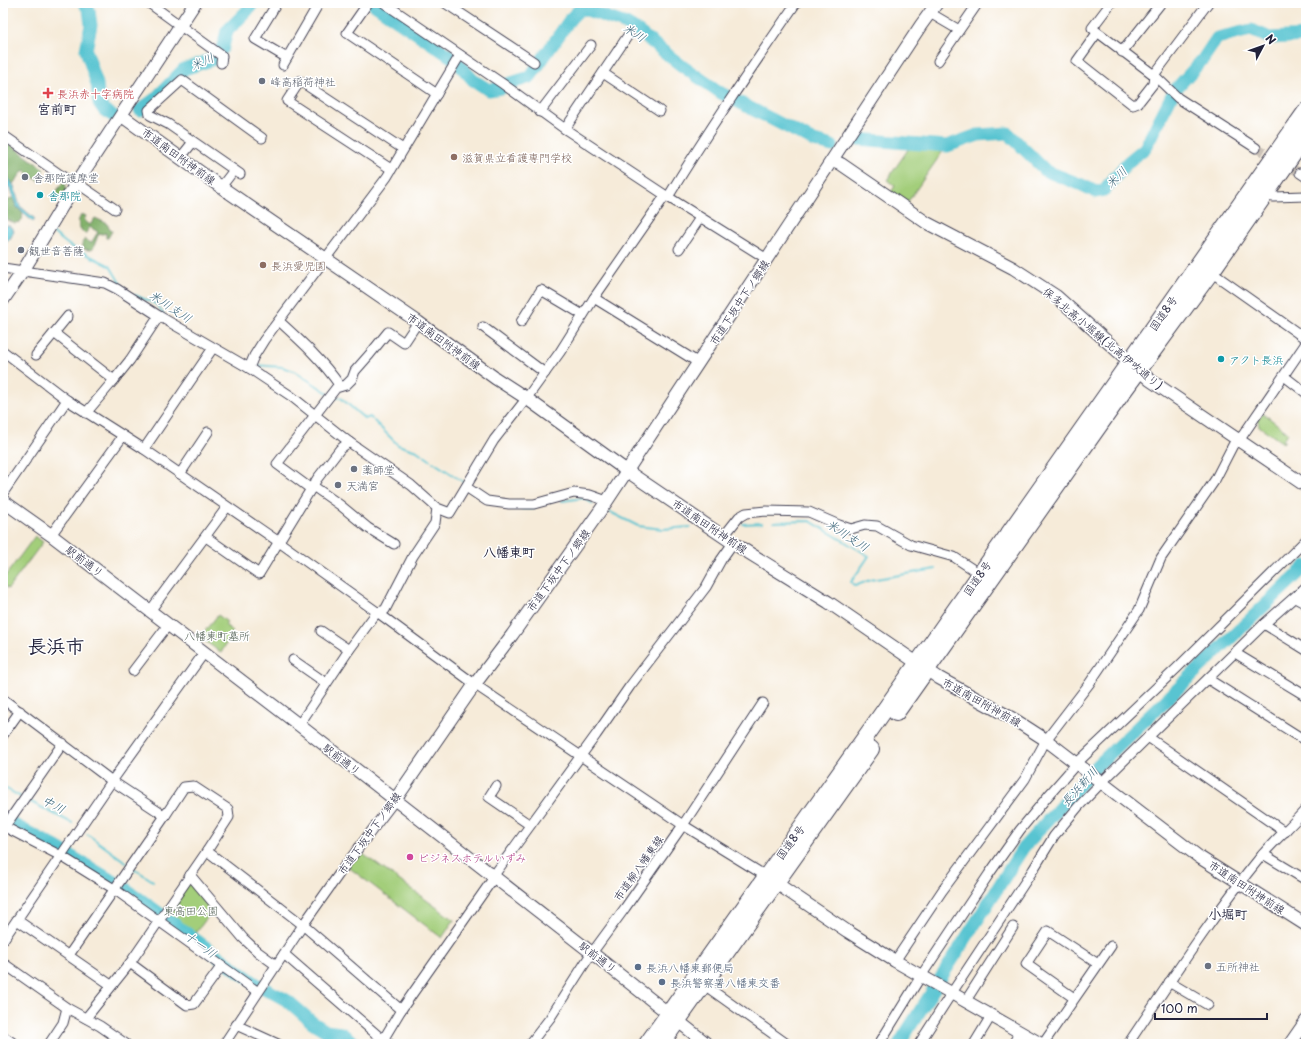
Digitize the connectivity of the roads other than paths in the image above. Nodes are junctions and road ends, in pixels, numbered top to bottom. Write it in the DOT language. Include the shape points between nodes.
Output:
graph roads {
  1 [pos="149,3"];
  2 [pos="195,3"];
  3 [pos="277,3"];
  4 [pos="319,3"];
  5 [pos="368,3"];
  6 [pos="384,3"];
  7 [pos="445,3"];
  8 [pos="796,3"];
  9 [pos="978,3"];
  10 [pos="1111,3"];
  11 [pos="1160,3"];
  12 [pos="1208,3"];
  13 [pos="933,8"];
  14 [pos="180,25"];
  15 [pos="959,30"];
  16 [pos="1098,33"];
  17 [pos="629,34"];
  18 [pos="591,45"];
  19 [pos="1122,52"];
  20 [pos="460,55"];
  21 [pos="219,57"];
  22 [pos="938,61"];
  23 [pos="534,62"];
  24 [pos="603,73"];
  25 [pos="1154,75"];
  26 [pos="437,94"];
  27 [pos="660,111"];
  28 [pos="1306,111"];
  29 [pos="540,112"];
  30 [pos="126,119"];
  31 [pos="565,130"];
  32 [pos="3,135"];
  33 [pos="1306,136"];
  34 [pos="262,138"];
  35 [pos="193,142"];
  36 [pos="1256,148"];
  37 [pos="403,149"];
  38 [pos="181,157"];
  39 [pos="833,160"];
  40 [pos="391,170"];
  41 [pos="76,184"];
  42 [pos="221,187"];
  43 [pos="1264,195"];
  44 [pos="1306,196"];
  45 [pos="667,197"];
  46 [pos="116,209"];
  47 [pos="700,218"];
  48 [pos="679,250"];
  49 [pos="326,258"];
  50 [pos="767,259"];
  51 [pos="3,268"];
  52 [pos="23,271"];
  53 [pos="1211,272"];
  54 [pos="594,298"];
  55 [pos="3,300"];
  56 [pos="583,315"];
  57 [pos="68,316"];
  58 [pos="159,316"];
  59 [pos="279,321"];
  60 [pos="418,322"];
  61 [pos="520,322"];
  62 [pos="483,327"];
  63 [pos="54,333"];
  64 [pos="1306,339"];
  65 [pos="1306,343"];
  66 [pos="214,348"];
  67 [pos="3,351"];
  68 [pos="36,355"];
  69 [pos="699,363"];
  70 [pos="1135,366"];
  71 [pos="249,368"];
  72 [pos="545,373"];
  73 [pos="1284,376"];
  74 [pos="114,380"];
  75 [pos="340,386"];
  76 [pos="1306,393"];
  77 [pos="526,398"];
  78 [pos="67,400"];
  79 [pos="86,413"];
  80 [pos="314,415"];
  81 [pos="208,432"];
  82 [pos="123,436"];
  83 [pos="1238,440"];
  84 [pos="348,442"];
  85 [pos="144,449"];
  86 [pos="627,471"];
  87 [pos="180,474"];
  88 [pos="1306,486"];
  89 [pos="466,487"];
  90 [pos="312,488"];
  91 [pos="3,493"];
  92 [pos="3,500"];
  93 [pos="607,501"];
  94 [pos="227,507"];
  95 [pos="437,508"];
  96 [pos="51,535"];
  97 [pos="206,537"];
  98 [pos="729,539"];
  99 [pos="1306,540"];
  100 [pos="279,542"];
  101 [pos="394,544"];
  102 [pos="980,574"];
  103 [pos="1306,588"];
  104 [pos="1295,598"];
  105 [pos="1306,604"];
  106 [pos="150,610"];
  107 [pos="377,612"];
  108 [pos="1264,624"];
  109 [pos="168,625"];
  110 [pos="321,631"];
  111 [pos="349,650"];
  112 [pos="1306,650"];
  113 [pos="204,653"];
  114 [pos="1235,653"];
  115 [pos="293,660"];
  116 [pos="922,667"];
  117 [pos="133,671"];
  118 [pos="1208,679"];
  119 [pos="326,683"];
  120 [pos="475,684"];
  121 [pos="1306,696"];
  122 [pos="3,699"];
  123 [pos="763,703"];
  124 [pos="20,711"];
  125 [pos="299,725"];
  126 [pos="3,735"];
  127 [pos="1148,737"];
  128 [pos="1046,740"];
  129 [pos="1306,741"];
  130 [pos="63,743"];
  131 [pos="581,756"];
  132 [pos="1077,763"];
  133 [pos="112,781"];
  134 [pos="1102,782"];
  135 [pos="496,786"];
  136 [pos="394,800"];
  137 [pos="1306,809"];
  138 [pos="165,816"];
  139 [pos="6,825"];
  140 [pos="530,825"];
  141 [pos="683,825"];
  142 [pos="1285,832"];
  143 [pos="207,851"];
  144 [pos="64,852"];
  145 [pos="1263,854"];
  146 [pos="190,875"];
  147 [pos="493,876"];
  148 [pos="771,879"];
  149 [pos="1306,880"];
  150 [pos="1240,883"];
  151 [pos="117,886"];
  152 [pos="161,917"];
  153 [pos="17,920"];
  154 [pos="1306,925"];
  155 [pos="303,926"];
  156 [pos="1014,927"];
  157 [pos="3,940"];
  158 [pos="1111,946"];
  159 [pos="592,953"];
  160 [pos="284,954"];
  161 [pos="69,955"];
  162 [pos="895,961"];
  163 [pos="3,962"];
  164 [pos="130,962"];
  165 [pos="1098,964"];
  166 [pos="276,965"];
  167 [pos="221,967"];
  168 [pos="921,976"];
  169 [pos="1169,982"];
  170 [pos="703,984"];
  171 [pos="111,985"];
  172 [pos="261,988"];
  173 [pos="951,994"];
  174 [pos="1074,998"];
  175 [pos="965,1002"];
  176 [pos="1208,1005"];
  177 [pos="67,1008"];
  178 [pos="401,1010"];
  179 [pos="991,1016"];
  180 [pos="673,1017"];
  181 [pos="86,1018"];
  182 [pos="1306,1021"];
  183 [pos="236,1025"];
  184 [pos="1020,1032"];
  185 [pos="3,1036"];
  186 [pos="386,1042"];
  187 [pos="15,1044"];
  188 [pos="49,1044"];
  189 [pos="126,1044"];
  190 [pos="224,1044"];
  191 [pos="278,1044"];
  192 [pos="530,1044"];
  193 [pos="647,1044"];
  194 [pos="661,1044"];
  195 [pos="707,1044"];
  196 [pos="787,1044"];
  197 [pos="879,1044"];
  198 [pos="919,1044"];
  199 [pos="974,1044"];
  200 [pos="1014,1044"];
  201 [pos="1042,1044"];
  202 [pos="1128,1044"];
  203 [pos="1290,1044"];
  1 -- 14 [label="street"];
  2 -- 14 [label="street"];
  3 -- 4 [label="street" via="255,38 285,62"];
  5 -- 26 [label="street" via="347,33"];
  6 -- 20 [label="street"];
  7 -- 23 [label="street"];
  8 -- 45 [label="street" via="730,98"];
  9 -- 15 [label="street"];
  10 -- 16 [label="street" via="1092,28"];
  11 -- 19 [label="street"];
  12 -- 25 [label="street"];
  13 -- 15 [label="street"];
  13 -- 39 [label="street, 市道下坂中下ノ郷線"];
  14 -- 21 [label="street"];
  14 -- 30 [label="street"];
  15 -- 22 [label="street"];
  16 -- 19 [label="street"];
  16 -- 25 [label="street" via="1077,61 1133,105 1138,103 1153,84"];
  17 -- 24 [label="street"];
  18 -- 29 [label="street"];
  19 -- 25 [label="street"];
  20 -- 26 [label="street"];
  20 -- 29 [label="street"];
  24 -- 27 [label="street"];
  24 -- 31 [label="street"];
  25 -- 36 [label="street" via="1178,98"];
  26 -- 37 [label="street"];
  28 -- 70 [label="highway, 国道8号"];
  29 -- 31 [label="street"];
  30 -- 38 [label="street, 市道南田附神前線"];
  30 -- 41 [label="street"];
  30 -- 41 [label="street" via="126,125 118,129 97,161"];
  31 -- 45 [label="street"];
  32 -- 41 [label="street"];
  33 -- 43 [label="highway, 国道8号"];
  34 -- 35 [label="street" via="182,80 149,112"];
  35 -- 38 [label="street"];
  35 -- 42 [label="street" via="237,172"];
  37 -- 40 [label="street"];
  37 -- 40 [label="street" via="300,80 294,84 288,101"];
  38 -- 42 [label="street, 市道南田附神前線"];
  39 -- 50 [label="street, 市道下坂中下ノ郷線"];
  39 -- 70 [label="street, 保多北高小堀線(北高伊吹通り)" via="927,223 1013,268 1056,296"];
  40 -- 49 [label="street"];
  41 -- 46 [label="street"];
  41 -- 52 [label="street"];
  42 -- 49 [label="street, 市道南田附神前線"];
  43 -- 44 [label="street"];
  43 -- 53 [label="highway, 国道8号"];
  45 -- 47 [label="street"];
  45 -- 54 [label="street"];
  47 -- 48 [label="street"];
  47 -- 50 [label="street"];
  49 -- 59 [label="street"];
  49 -- 60 [label="street, 市道南田附神前線"];
  50 -- 69 [label="street, 市道下坂中下ノ郷線"];
  51 -- 52 [label="street"];
  52 -- 55 [label="street"];
  52 -- 58 [label="street" via="105,283"];
  53 -- 64 [label="street"];
  53 -- 70 [label="highway, 国道8号"];
  54 -- 56 [label="street"];
  54 -- 69 [label="street"];
  56 -- 61 [label="street" via="541,290"];
  56 -- 72 [label="street"];
  57 -- 63 [label="street"];
  58 -- 66 [label="street"];
  58 -- 74 [label="street"];
  59 -- 71 [label="street" via="264,340"];
  59 -- 75 [label="street" via="329,370"];
  60 -- 75 [label="street" via="404,343 388,332 355,371 352,379 346,385"];
  60 -- 77 [label="street, 市道南田附神前線" via="494,378"];
  62 -- 72 [label="street"];
  63 -- 68 [label="street"];
  63 -- 74 [label="street"];
  65 -- 73 [label="street"];
  66 -- 71 [label="street"];
  66 -- 85 [label="street"];
  67 -- 78 [label="street"];
  69 -- 86 [label="street, 市道下坂中下ノ郷線"];
  70 -- 83 [label="street, 保多北高小堀線(北高伊吹通り)" via="1150,380"];
  70 -- 102 [label="highway, 国道8号"];
  70 -- 116 [label="highway, 国道8号"];
  71 -- 80 [label="street"];
  72 -- 77 [label="street"];
  73 -- 76 [label="street"];
  73 -- 83 [label="street"];
  74 -- 79 [label="street"];
  75 -- 80 [label="street"];
  77 -- 86 [label="street, 市道南田附神前線"];
  77 -- 89 [label="street" via="494,440"];
  78 -- 79 [label="street"];
  78 -- 91 [label="street"];
  79 -- 82 [label="street"];
  80 -- 84 [label="street"];
  80 -- 90 [label="street" via="277,464"];
  81 -- 87 [label="street"];
  82 -- 85 [label="street"];
  82 -- 96 [label="street"];
  83 -- 88 [label="street, 保多北高小堀線(北高伊吹通り)"];
  83 -- 128 [label="street" via="1215,480 1162,558 1139,610 1089,684"];
  84 -- 90 [label="street"];
  84 -- 95 [label="street" via="411,485"];
  85 -- 87 [label="street"];
  86 -- 93 [label="street, 市道下坂中下ノ郷線"];
  86 -- 98 [label="street, 市道南田附神前線"];
  87 -- 94 [label="street"];
  89 -- 93 [label="street" via="487,501 509,504 534,504 574,493"];
  89 -- 95 [label="street" via="450,513"];
  90 -- 100 [label="street"];
  90 -- 101 [label="street"];
  92 -- 96 [label="street, 駅前通り"];
  93 -- 120 [label="street, 市道下坂中下ノ郷線"];
  94 -- 97 [label="street"];
  94 -- 100 [label="street"];
  95 -- 107 [label="street" via="435,523 413,556 385,610"];
  96 -- 106 [label="street, 駅前通り"];
  97 -- 100 [label="street" via="259,574"];
  97 -- 106 [label="street"];
  98 -- 102 [label="street" via="739,517 746,512 809,512 851,528 876,526 911,545 954,557"];
  98 -- 116 [label="street, 市道南田附神前線" via="828,602"];
  98 -- 131 [label="street" via="706,587 630,686"];
  99 -- 132 [label="street"];
  100 -- 107 [label="street"];
  102 -- 116 [label="highway, 国道8号"];
  103 -- 104 [label="street"];
  104 -- 105 [label="street"];
  104 -- 108 [label="street"];
  106 -- 109 [label="street, 駅前通り"];
  107 -- 111 [label="street"];
  107 -- 120 [label="street"];
  108 -- 112 [label="street"];
  108 -- 114 [label="street"];
  109 -- 113 [label="street, 駅前通り"];
  109 -- 117 [label="street"];
  110 -- 111 [label="street"];
  111 -- 119 [label="street"];
  113 -- 125 [label="street, 駅前通り"];
  113 -- 133 [label="street"];
  114 -- 118 [label="street"];
  114 -- 121 [label="street"];
  115 -- 119 [label="street"];
  116 -- 128 [label="street, 市道南田附神前線"];
  116 -- 148 [label="highway, 国道8号"];
  118 -- 127 [label="street"];
  118 -- 129 [label="street"];
  119 -- 125 [label="street"];
  120 -- 131 [label="street"];
  120 -- 136 [label="street, 市道下坂中下ノ郷線"];
  122 -- 124 [label="street"];
  123 -- 141 [label="street, 市道柳八幡東線"];
  124 -- 126 [label="street"];
  124 -- 130 [label="street"];
  125 -- 136 [label="street, 駅前通り"];
  127 -- 134 [label="street"];
  127 -- 142 [label="street"];
  128 -- 132 [label="street, 市道南田附神前線"];
  128 -- 162 [label="street" via="1025,779 942,891"];
  130 -- 133 [label="street"];
  130 -- 139 [label="street"];
  131 -- 140 [label="street"];
  131 -- 141 [label="street"];
  132 -- 134 [label="street, 市道南田附神前線"];
  132 -- 168 [label="street" via="1020,830"];
  133 -- 138 [label="street"];
  133 -- 144 [label="street"];
  134 -- 150 [label="street, 市道南田附神前線" via="1199,856"];
  134 -- 173 [label="street" via="1054,836"];
  135 -- 140 [label="street" via="489,797"];
  136 -- 147 [label="street, 駅前通り"];
  136 -- 155 [label="street, 市道下坂中下ノ郷線"];
  137 -- 142 [label="street"];
  138 -- 143 [label="street" via="184,787 193,786 228,809 229,818"];
  138 -- 151 [label="street"];
  139 -- 144 [label="street"];
  140 -- 147 [label="street"];
  141 -- 148 [label="street"];
  141 -- 159 [label="street, 市道柳八幡東線"];
  142 -- 145 [label="street"];
  143 -- 146 [label="street"];
  143 -- 155 [label="street"];
  144 -- 151 [label="street"];
  144 -- 153 [label="street"];
  145 -- 149 [label="street"];
  145 -- 150 [label="street"];
  146 -- 152 [label="street"];
  146 -- 166 [label="street" via="243,938"];
  147 -- 159 [label="street, 駅前通り"];
  147 -- 178 [label="street"];
  148 -- 162 [label="street"];
  148 -- 170 [label="highway, 国道8号"];
  148 -- 180 [label="highway, 国道8号"];
  150 -- 154 [label="street, 市道南田附神前線"];
  150 -- 169 [label="street"];
  151 -- 152 [label="street"];
  151 -- 161 [label="street"];
  152 -- 164 [label="street"];
  152 -- 167 [label="street"];
  153 -- 157 [label="street"];
  153 -- 161 [label="street"];
  155 -- 160 [label="street, 市道下坂中下ノ郷線"];
  155 -- 178 [label="street"];
  156 -- 175 [label="street"];
  158 -- 165 [label="street"];
  159 -- 180 [label="street, 駅前通り"];
  159 -- 192 [label="street, 市道柳八幡東線"];
  160 -- 166 [label="street, 市道下坂中下ノ郷線"];
  160 -- 186 [label="street"];
  161 -- 171 [label="street"];
  162 -- 168 [label="street"];
  163 -- 177 [label="street"];
  164 -- 167 [label="street" via="187,1005 194,1004"];
  164 -- 171 [label="street"];
  165 -- 174 [label="street"];
  165 -- 174 [label="street" via="1048,931 1026,964"];
  166 -- 172 [label="street, 市道下坂中下ノ郷線"];
  167 -- 172 [label="street"];
  168 -- 173 [label="street"];
  168 -- 197 [label="street"];
  169 -- 176 [label="street"];
  169 -- 202 [label="street"];
  170 -- 180 [label="highway, 国道8号"];
  170 -- 196 [label="street"];
  171 -- 181 [label="street"];
  172 -- 183 [label="street, 市道下坂中下ノ郷線"];
  173 -- 175 [label="street"];
  173 -- 198 [label="street"];
  174 -- 201 [label="street"];
  175 -- 179 [label="street"];
  177 -- 181 [label="street"];
  177 -- 188 [label="street" via="63,1023"];
  178 -- 186 [label="street"];
  179 -- 184 [label="street"];
  179 -- 199 [label="street"];
  180 -- 193 [label="highway, 国道8号"];
  180 -- 194 [label="highway, 国道8号"];
  180 -- 195 [label="street, 駅前通り"];
  181 -- 189 [label="street"];
  182 -- 203 [label="street"];
  183 -- 190 [label="street, 市道下坂中下ノ郷線"];
  183 -- 191 [label="street"];
  184 -- 200 [label="street"];
  184 -- 201 [label="street"];
  185 -- 187 [label="street"];
}
